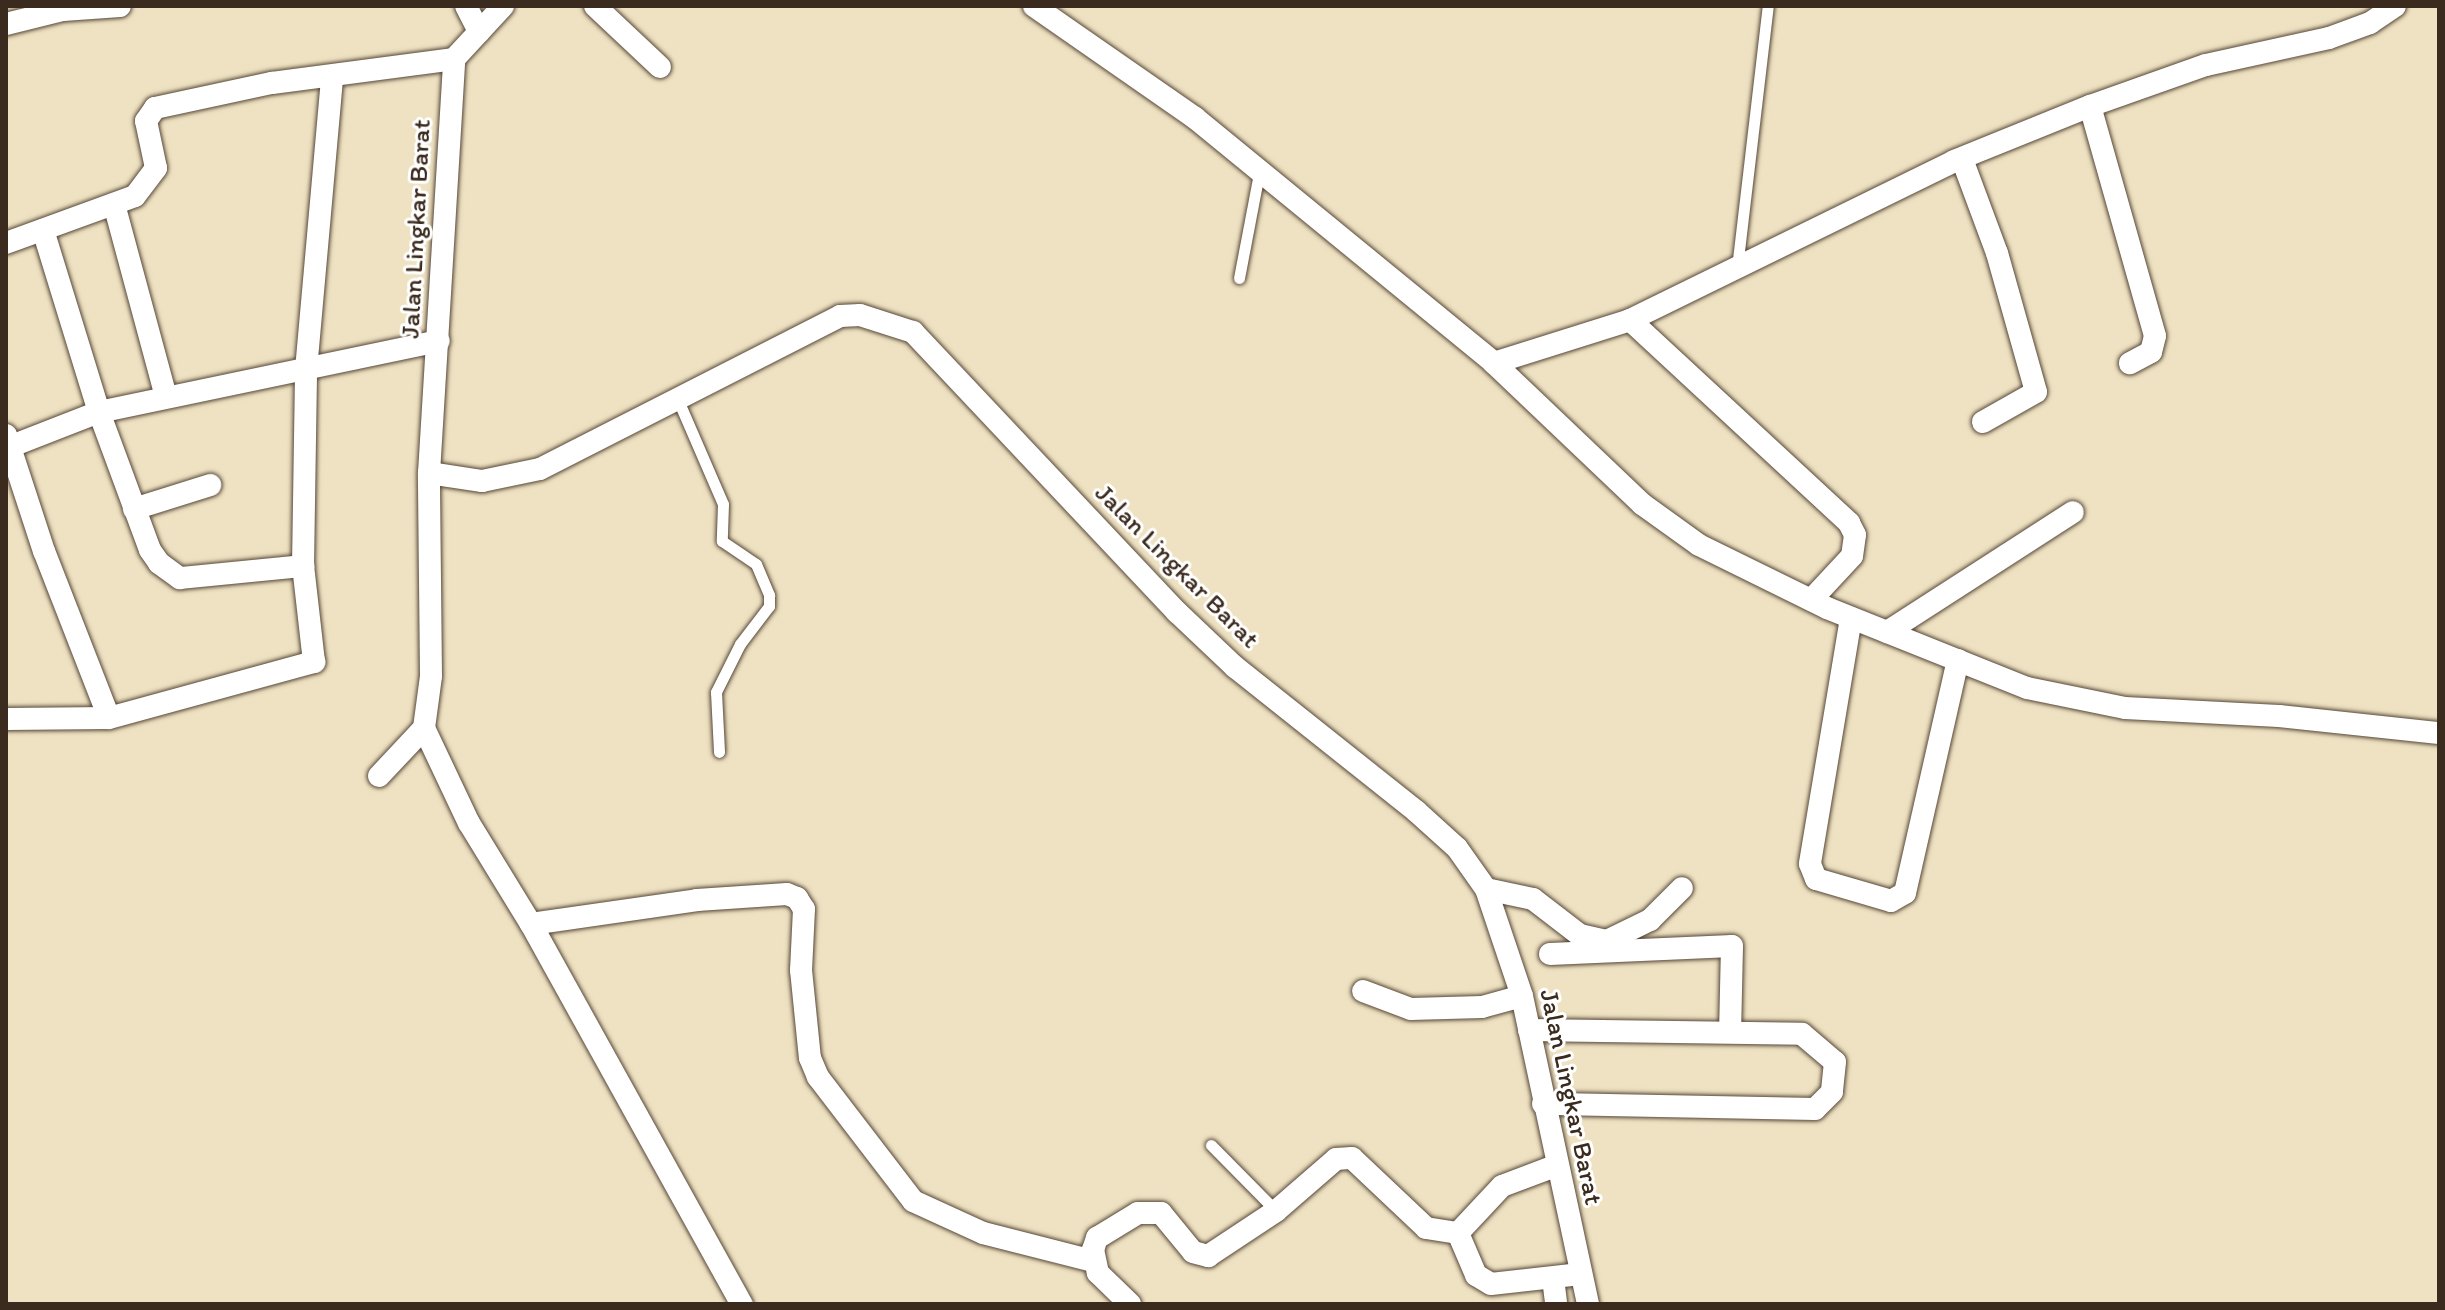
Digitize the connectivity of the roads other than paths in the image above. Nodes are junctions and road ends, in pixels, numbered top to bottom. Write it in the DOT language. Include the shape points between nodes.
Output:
graph roads {
  1 [pos="120,6"];
  2 [pos="466,6"];
  3 [pos="503,6"];
  4 [pos="595,6"];
  5 [pos="1034,6"];
  6 [pos="1768,6"];
  7 [pos="2395,6"];
  8 [pos="63,8"];
  9 [pos="6,24"];
  10 [pos="479,32"];
  11 [pos="454,59"];
  12 [pos="660,67"];
  13 [pos="332,76"];
  14 [pos="2090,106"];
  15 [pos="1962,159"];
  16 [pos="1259,173"];
  17 [pos="114,204"];
  18 [pos="43,230"];
  19 [pos="6,243"];
  20 [pos="1737,268"];
  21 [pos="1239,278"];
  22 [pos="1630,320"];
  23 [pos="439,341"];
  24 [pos="1494,363"];
  25 [pos="2130,363"];
  26 [pos="306,370"];
  27 [pos="166,397"];
  28 [pos="678,400"];
  29 [pos="99,412"];
  30 [pos="1983,422"];
  31 [pos="8,441"];
  32 [pos="429,473"];
  33 [pos="210,485"];
  34 [pos="134,509"];
  35 [pos="2073,512"];
  36 [pos="303,566"];
  37 [pos="1811,600"];
  38 [pos="1851,618"];
  39 [pos="1887,632"];
  40 [pos="1958,660"];
  41 [pos="109,718"];
  42 [pos="6,719"];
  43 [pos="424,728"];
  44 [pos="2439,733"];
  45 [pos="719,752"];
  46 [pos="379,776"];
  47 [pos="1682,888"];
  48 [pos="1486,889"];
  49 [pos="531,924"];
  50 [pos="1580,935"];
  51 [pos="1550,954"];
  52 [pos="1515,972"];
  53 [pos="1363,991"];
  54 [pos="1522,996"];
  55 [pos="1529,1030"];
  56 [pos="1730,1032"];
  57 [pos="1543,1104"];
  58 [pos="1211,1145"];
  59 [pos="1555,1166"];
  60 [pos="1276,1211"];
  61 [pos="1458,1233"];
  62 [pos="1093,1261"];
  63 [pos="1580,1274"];
  64 [pos="1553,1278"];
  65 [pos="742,1304"];
  66 [pos="1130,1304"];
  67 [pos="1556,1304"];
  68 [pos="1588,1304"];
  1 -- 8 [label="street"];
  2 -- 10 [label="street"];
  3 -- 10 [label="street"];
  4 -- 12 [label="street"];
  5 -- 16 [label="street" via="1195,118"];
  6 -- 20 [label="lane"];
  7 -- 14 [label="street" via="2370,23 2329,38 2206,65"];
  8 -- 9 [label="street"];
  10 -- 11 [label="street"];
  11 -- 13 [label="street"];
  11 -- 23 [label="street, Jalan Lingkar Barat"];
  13 -- 17 [label="street" via="155,108 146,121 156,168 135,196"];
  13 -- 26 [label="street"];
  14 -- 15 [label="street"];
  14 -- 25 [label="street" via="2155,336 2151,352"];
  15 -- 20 [label="street"];
  15 -- 30 [label="street" via="1997,253 2036,392"];
  16 -- 21 [label="lane"];
  16 -- 24 [label="street"];
  17 -- 18 [label="street"];
  17 -- 27 [label="street"];
  18 -- 19 [label="street"];
  18 -- 29 [label="street"];
  20 -- 22 [label="street"];
  22 -- 24 [label="street"];
  22 -- 37 [label="street" via="1849,523 1855,535 1852,556"];
  23 -- 26 [label="street"];
  23 -- 32 [label="street, Jalan Lingkar Barat"];
  24 -- 37 [label="street" via="1642,504 1699,545"];
  26 -- 27 [label="street"];
  26 -- 36 [label="street"];
  27 -- 29 [label="street"];
  28 -- 32 [label="street, Jalan Lingkar Barat" via="540,469 482,481"];
  28 -- 45 [label="lane" via="723,504 722,541 756,564 769,595 769,606 740,644 716,692"];
  28 -- 48 [label="street, Jalan Lingkar Barat" via="840,316 860,315 913,332 1177,612 1235,667 1416,811 1457,848"];
  29 -- 31 [label="street"];
  29 -- 34 [label="street"];
  31 -- 41 [label="street"];
  32 -- 43 [label="street, Jalan Lingkar Barat" via="431,676"];
  33 -- 34 [label="street"];
  34 -- 36 [label="street" via="150,550 180,578"];
  35 -- 39 [label="street"];
  36 -- 41 [label="street" via="314,662"];
  37 -- 38 [label="street"];
  38 -- 39 [label="street"];
  38 -- 40 [label="street" via="1810,864 1816,879 1891,901 1905,893"];
  39 -- 40 [label="street"];
  40 -- 44 [label="street" via="2027,688 2085,702"];
  41 -- 42 [label="street"];
  43 -- 46 [label="street"];
  43 -- 49 [label="street" via="469,823"];
  47 -- 50 [label="street" via="1650,920 1620,937 1598,941"];
  48 -- 50 [label="street" via="1533,899"];
  48 -- 52 [label="street, Jalan Lingkar Barat"];
  49 -- 62 [label="street" via="697,900 787,894 797,898 804,909 801,970 810,1058 818,1077 913,1201 983,1233"];
  49 -- 65 [label="street"];
  50 -- 51 [label="street"];
  51 -- 52 [label="street"];
  51 -- 56 [label="street" via="1732,946"];
  52 -- 54 [label="street, Jalan Lingkar Barat"];
  53 -- 54 [label="street" via="1411,1009 1482,1007"];
  54 -- 55 [label="street, Jalan Lingkar Barat"];
  55 -- 56 [label="street"];
  55 -- 57 [label="street, Jalan Lingkar Barat"];
  56 -- 57 [label="street" via="1802,1034 1835,1062 1832,1092 1815,1109"];
  57 -- 59 [label="street, Jalan Lingkar Barat"];
  58 -- 60 [label="lane"];
  59 -- 61 [label="street" via="1502,1186"];
  59 -- 63 [label="street, Jalan Lingkar Barat"];
  60 -- 61 [label="street" via="1336,1159 1352,1158 1426,1228"];
  60 -- 62 [label="street" via="1216,1252 1200,1256 1161,1213 1138,1213 1097,1238"];
  61 -- 64 [label="street" via="1476,1275 1491,1284"];
  62 -- 66 [label="street" via="1098,1273"];
  63 -- 64 [label="street"];
  63 -- 68 [label="street, Jalan Lingkar Barat"];
  64 -- 67 [label="street"];
}
